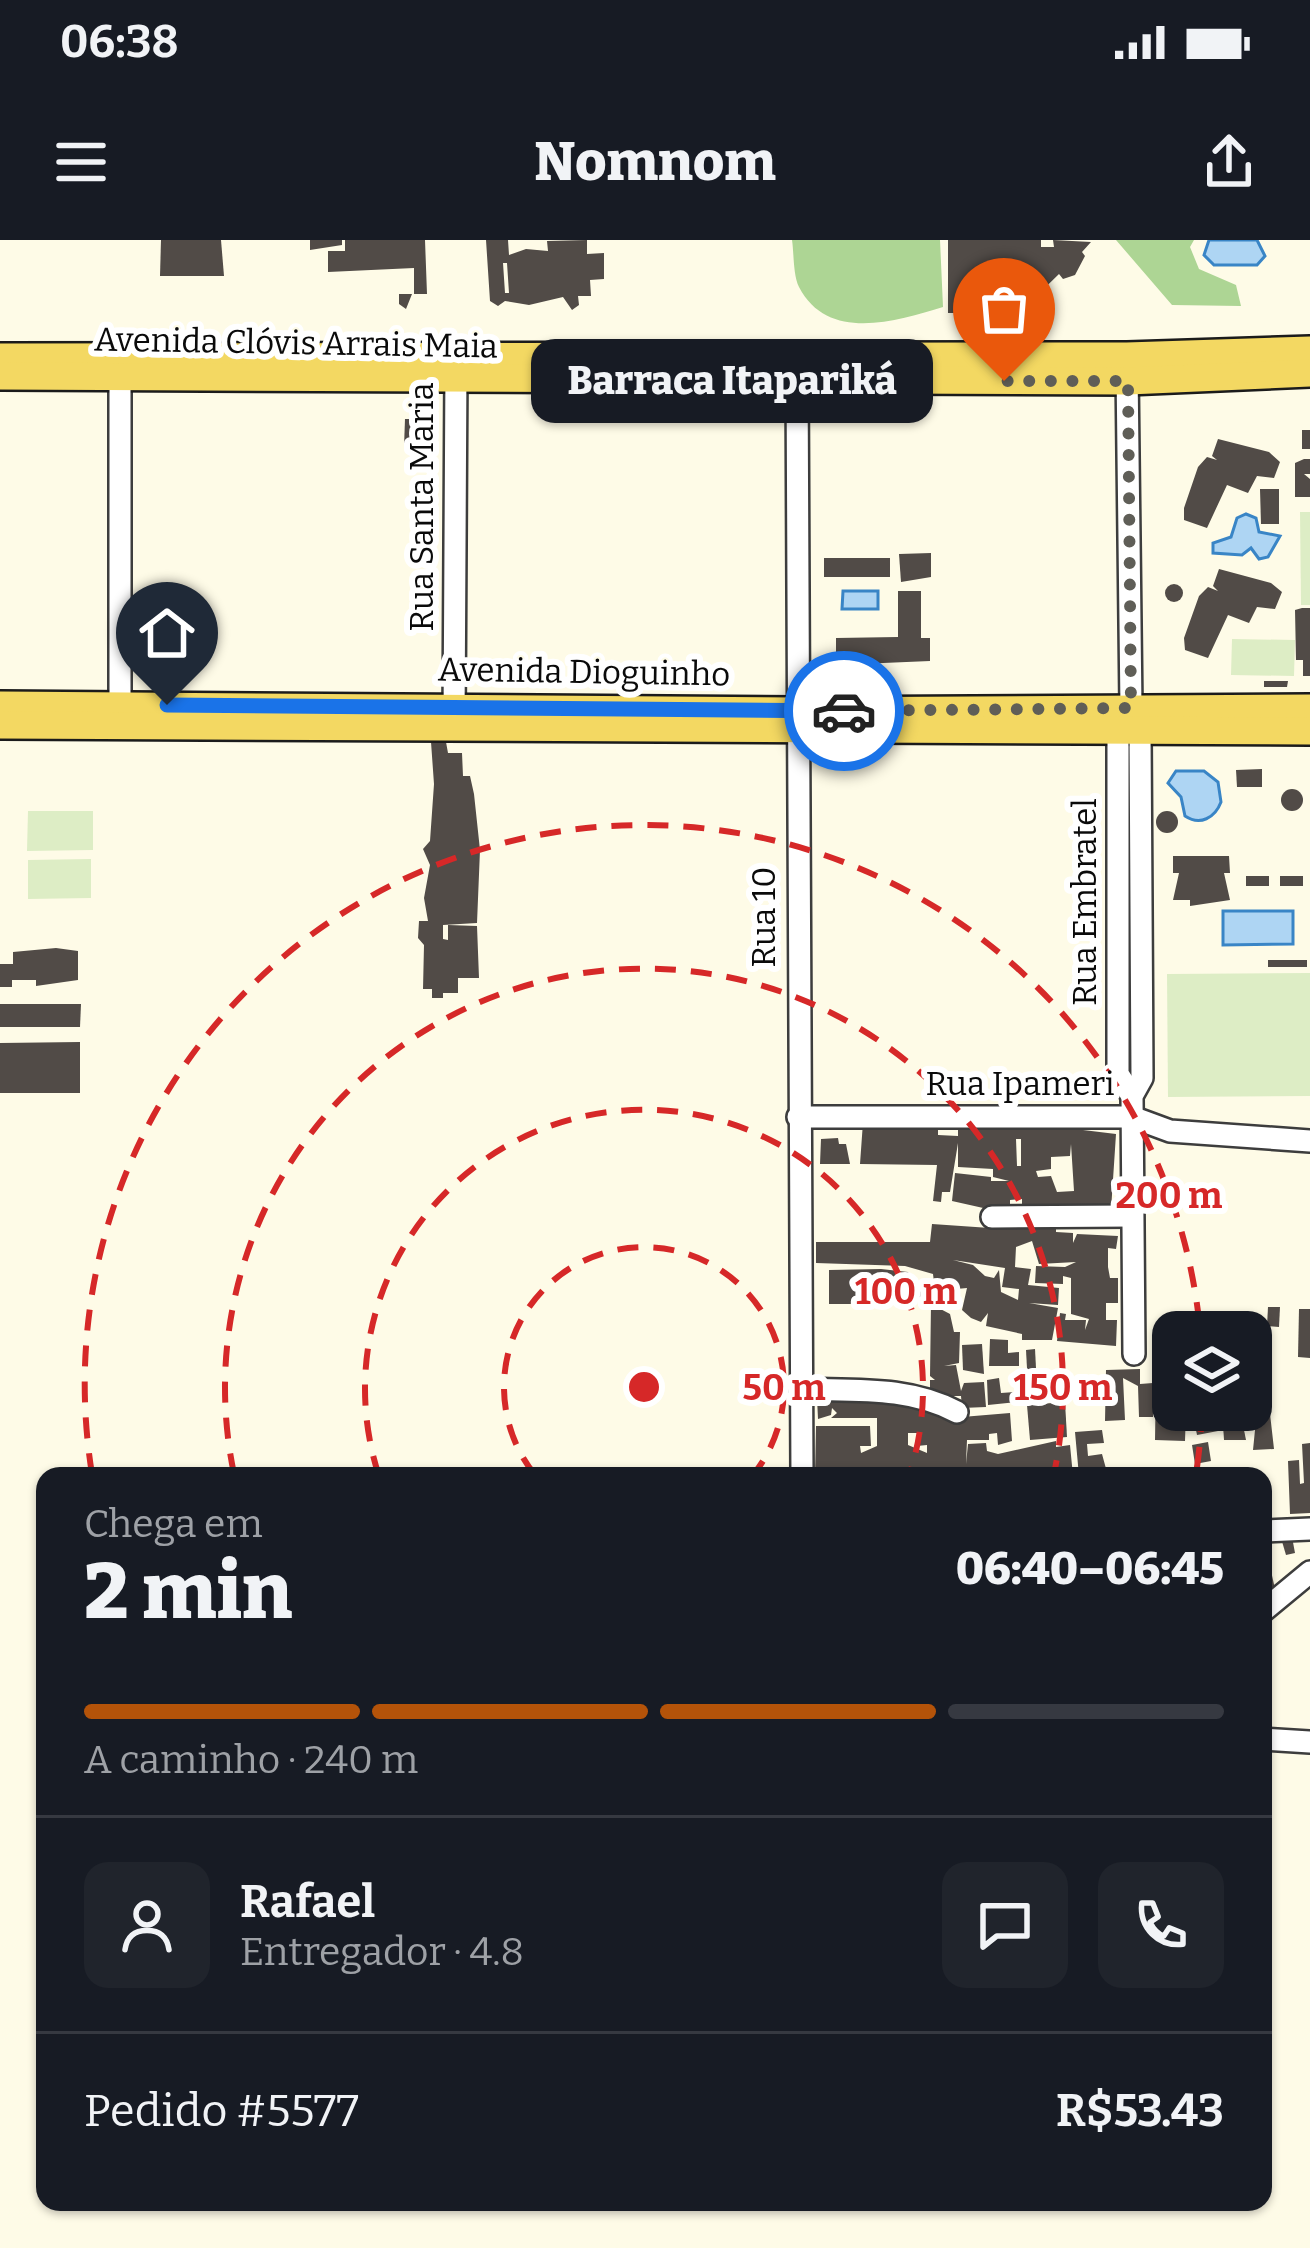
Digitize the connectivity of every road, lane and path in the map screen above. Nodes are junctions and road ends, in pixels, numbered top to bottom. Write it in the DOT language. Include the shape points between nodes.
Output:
graph roads {
  1 [pos="1310,350"];
  2 [pos="0,357"];
  3 [pos="120,366"];
  4 [pos="456,369"];
  5 [pos="797,369"];
  6 [pos="1127,369"];
  7 [pos="1310,373"];
  8 [pos="0,376"];
  9 [pos="0,705"];
  10 [pos="1310,707"];
  11 [pos="120,716"];
  12 [pos="454,717"];
  13 [pos="796,722"];
  14 [pos="1130,723"];
  15 [pos="0,725"];
  16 [pos="1310,731"];
  17 [pos="1132,1107"];
  18 [pos="798,1117"];
  19 [pos="1310,1141"];
  20 [pos="1132,1216"];
  21 [pos="992,1217"];
  22 [pos="1134,1354"];
  23 [pos="801,1389"];
  24 [pos="957,1412"];
  25 [pos="802,1467"];
  26 [pos="1310,1529"];
  27 [pos="1272,1531"];
  28 [pos="1310,1572"];
  29 [pos="1272,1603"];
  30 [pos="1272,1740"];
  31 [pos="1310,1742"];
  1 -- 6 [label="main road, Avenida Clóvis Arrais Maia"];
  2 -- 3 [label="main road, Avenida Clóvis Arrais Maia"];
  3 -- 4 [label="main road, Avenida Clóvis Arrais Maia"];
  3 -- 8 [label="main road, Avenida Clóvis Arrais Maia"];
  3 -- 11 [label="street"];
  4 -- 5 [label="main road, Avenida Clóvis Arrais Maia"];
  4 -- 12 [label="street, Rua Santa Maria"];
  5 -- 6 [label="main road, Avenida Clóvis Arrais Maia"];
  5 -- 13 [label="street, Rua 10"];
  6 -- 7 [label="main road, Avenida Clóvis Arrais Maia"];
  6 -- 14 [label="street, Rua Embratel"];
  9 -- 11 [label="main road, Avenida Dioguinho"];
  10 -- 14 [label="main road, Avenida Dioguinho"];
  11 -- 12 [label="main road, Avenida Dioguinho"];
  11 -- 15 [label="main road, Avenida Dioguinho"];
  12 -- 13 [label="main road, Avenida Dioguinho"];
  13 -- 14 [label="main road, Avenida Dioguinho"];
  13 -- 18 [label="street, Rua 10"];
  14 -- 16 [label="main road, Avenida Dioguinho"];
  14 -- 17 [label="street, Rua Embratel" via="1142,1078"];
  17 -- 18 [label="street, Rua Ipameri"];
  17 -- 19 [label="street, Rua Ipameri" via="1170,1131"];
  17 -- 20 [label="street, Rua Embratel"];
  18 -- 23 [label="street, Rua 10"];
  20 -- 21 [label="street"];
  20 -- 22 [label="street, Rua Embratel"];
  23 -- 24 [label="street" via="927,1397"];
  23 -- 25 [label="street, Rua 10"];
  26 -- 27 [label="street"];
  28 -- 29 [label="street"];
  30 -- 31 [label="street"];
}
